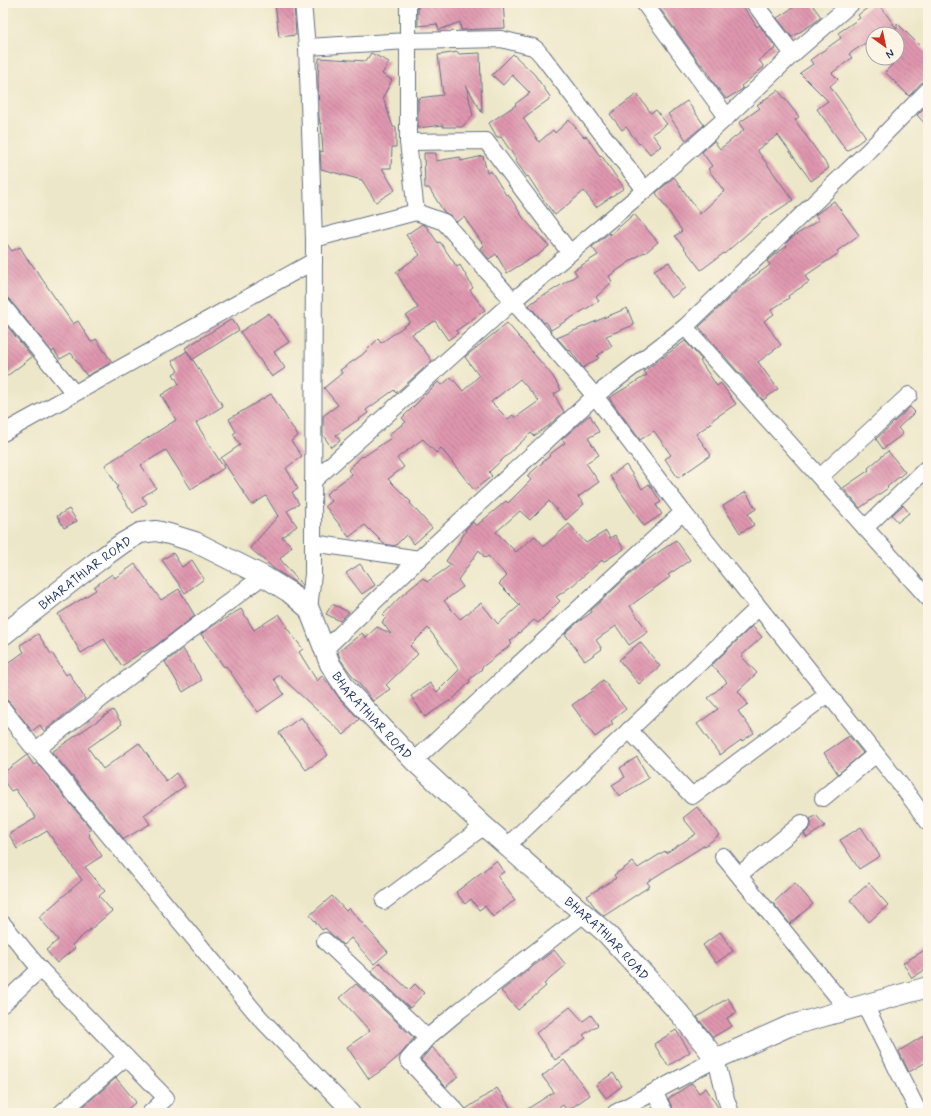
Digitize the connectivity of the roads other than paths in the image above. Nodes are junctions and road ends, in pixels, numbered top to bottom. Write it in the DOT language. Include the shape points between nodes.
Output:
graph roads {
  1 [pos="303,3"];
  2 [pos="408,3"];
  3 [pos="644,3"];
  4 [pos="754,3"];
  5 [pos="852,3"];
  6 [pos="408,41"];
  7 [pos="306,47"];
  8 [pos="793,54"];
  9 [pos="928,90"];
  10 [pos="726,117"];
  11 [pos="408,142"];
  12 [pos="645,190"];
  13 [pos="416,212"];
  14 [pos="314,239"];
  15 [pos="570,253"];
  16 [pos="314,261"];
  17 [pos="513,301"];
  18 [pos="3,306"];
  19 [pos="685,326"];
  20 [pos="74,393"];
  21 [pos="909,395"];
  22 [pos="595,396"];
  23 [pos="3,433"];
  24 [pos="928,466"];
  25 [pos="820,477"];
  26 [pos="313,481"];
  27 [pos="683,512"];
  28 [pos="865,528"];
  29 [pos="313,543"];
  30 [pos="419,559"];
  31 [pos="263,576"];
  32 [pos="928,598"];
  33 [pos="758,608"];
  34 [pos="309,609"];
  35 [pos="3,635"];
  36 [pos="325,649"];
  37 [pos="828,694"];
  38 [pos="3,708"];
  39 [pos="629,730"];
  40 [pos="37,749"];
  41 [pos="876,754"];
  42 [pos="414,761"];
  43 [pos="823,798"];
  44 [pos="928,822"];
  45 [pos="802,823"];
  46 [pos="484,826"];
  47 [pos="506,847"];
  48 [pos="723,856"];
  49 [pos="739,875"];
  50 [pos="384,901"];
  51 [pos="584,914"];
  52 [pos="3,924"];
  53 [pos="325,941"];
  54 [pos="40,969"];
  55 [pos="928,987"];
  56 [pos="3,1004"];
  57 [pos="856,1007"];
  58 [pos="427,1038"];
  59 [pos="126,1057"];
  60 [pos="716,1059"];
  61 [pos="654,1092"];
  62 [pos="61,1113"];
  63 [pos="150,1113"];
  64 [pos="352,1113"];
  65 [pos="458,1113"];
  66 [pos="615,1113"];
  67 [pos="665,1113"];
  68 [pos="731,1113"];
  69 [pos="919,1113"];
  1 -- 7 [label="street"];
  2 -- 6 [label="street"];
  3 -- 10 [label="street"];
  4 -- 8 [label="street"];
  5 -- 8 [label="street"];
  6 -- 7 [label="street"];
  6 -- 11 [label="street"];
  6 -- 12 [label="street" via="501,39 535,48"];
  7 -- 14 [label="street"];
  8 -- 10 [label="street"];
  9 -- 19 [label="street"];
  10 -- 12 [label="street"];
  11 -- 13 [label="street"];
  11 -- 15 [label="street" via="486,142"];
  12 -- 15 [label="street"];
  13 -- 14 [label="street"];
  13 -- 17 [label="street" via="444,222"];
  14 -- 16 [label="street"];
  15 -- 17 [label="street"];
  16 -- 20 [label="street"];
  16 -- 26 [label="street"];
  17 -- 22 [label="street"];
  17 -- 26 [label="street"];
  18 -- 20 [label="street"];
  19 -- 22 [label="street"];
  19 -- 25 [label="street"];
  20 -- 23 [label="street"];
  21 -- 25 [label="street"];
  22 -- 27 [label="street"];
  22 -- 30 [label="street"];
  24 -- 28 [label="street"];
  25 -- 28 [label="street"];
  26 -- 29 [label="street"];
  27 -- 33 [label="street"];
  27 -- 42 [label="street"];
  28 -- 32 [label="street"];
  29 -- 30 [label="street"];
  29 -- 34 [label="street"];
  30 -- 36 [label="street"];
  31 -- 34 [label="main road, BHARATHIAR ROAD" via="289,592"];
  31 -- 35 [label="main road, BHARATHIAR ROAD" via="195,542 156,531 140,533 104,556"];
  31 -- 40 [label="street"];
  33 -- 37 [label="street"];
  33 -- 39 [label="street"];
  34 -- 36 [label="main road, BHARATHIAR ROAD"];
  36 -- 42 [label="main road, BHARATHIAR ROAD" via="330,664 347,690"];
  37 -- 39 [label="street" via="692,796"];
  37 -- 41 [label="street"];
  38 -- 40 [label="street"];
  39 -- 47 [label="street"];
  40 -- 64 [label="street" via="260,1018"];
  41 -- 43 [label="street"];
  41 -- 44 [label="street"];
  42 -- 46 [label="main road, BHARATHIAR ROAD"];
  45 -- 49 [label="street"];
  46 -- 47 [label="main road, BHARATHIAR ROAD"];
  46 -- 50 [label="street"];
  47 -- 51 [label="main road, BHARATHIAR ROAD"];
  48 -- 49 [label="street"];
  49 -- 57 [label="street"];
  51 -- 58 [label="street"];
  51 -- 60 [label="main road, BHARATHIAR ROAD" via="607,934 680,1014"];
  52 -- 54 [label="street"];
  53 -- 58 [label="street"];
  54 -- 56 [label="street"];
  54 -- 59 [label="street"];
  55 -- 57 [label="main road"];
  57 -- 60 [label="main road" via="789,1026"];
  57 -- 69 [label="street"];
  58 -- 65 [label="street" via="408,1060"];
  59 -- 62 [label="street"];
  59 -- 63 [label="street" via="166,1098"];
  60 -- 61 [label="street"];
  60 -- 68 [label="street"];
  61 -- 66 [label="street"];
  61 -- 67 [label="street"];
}
